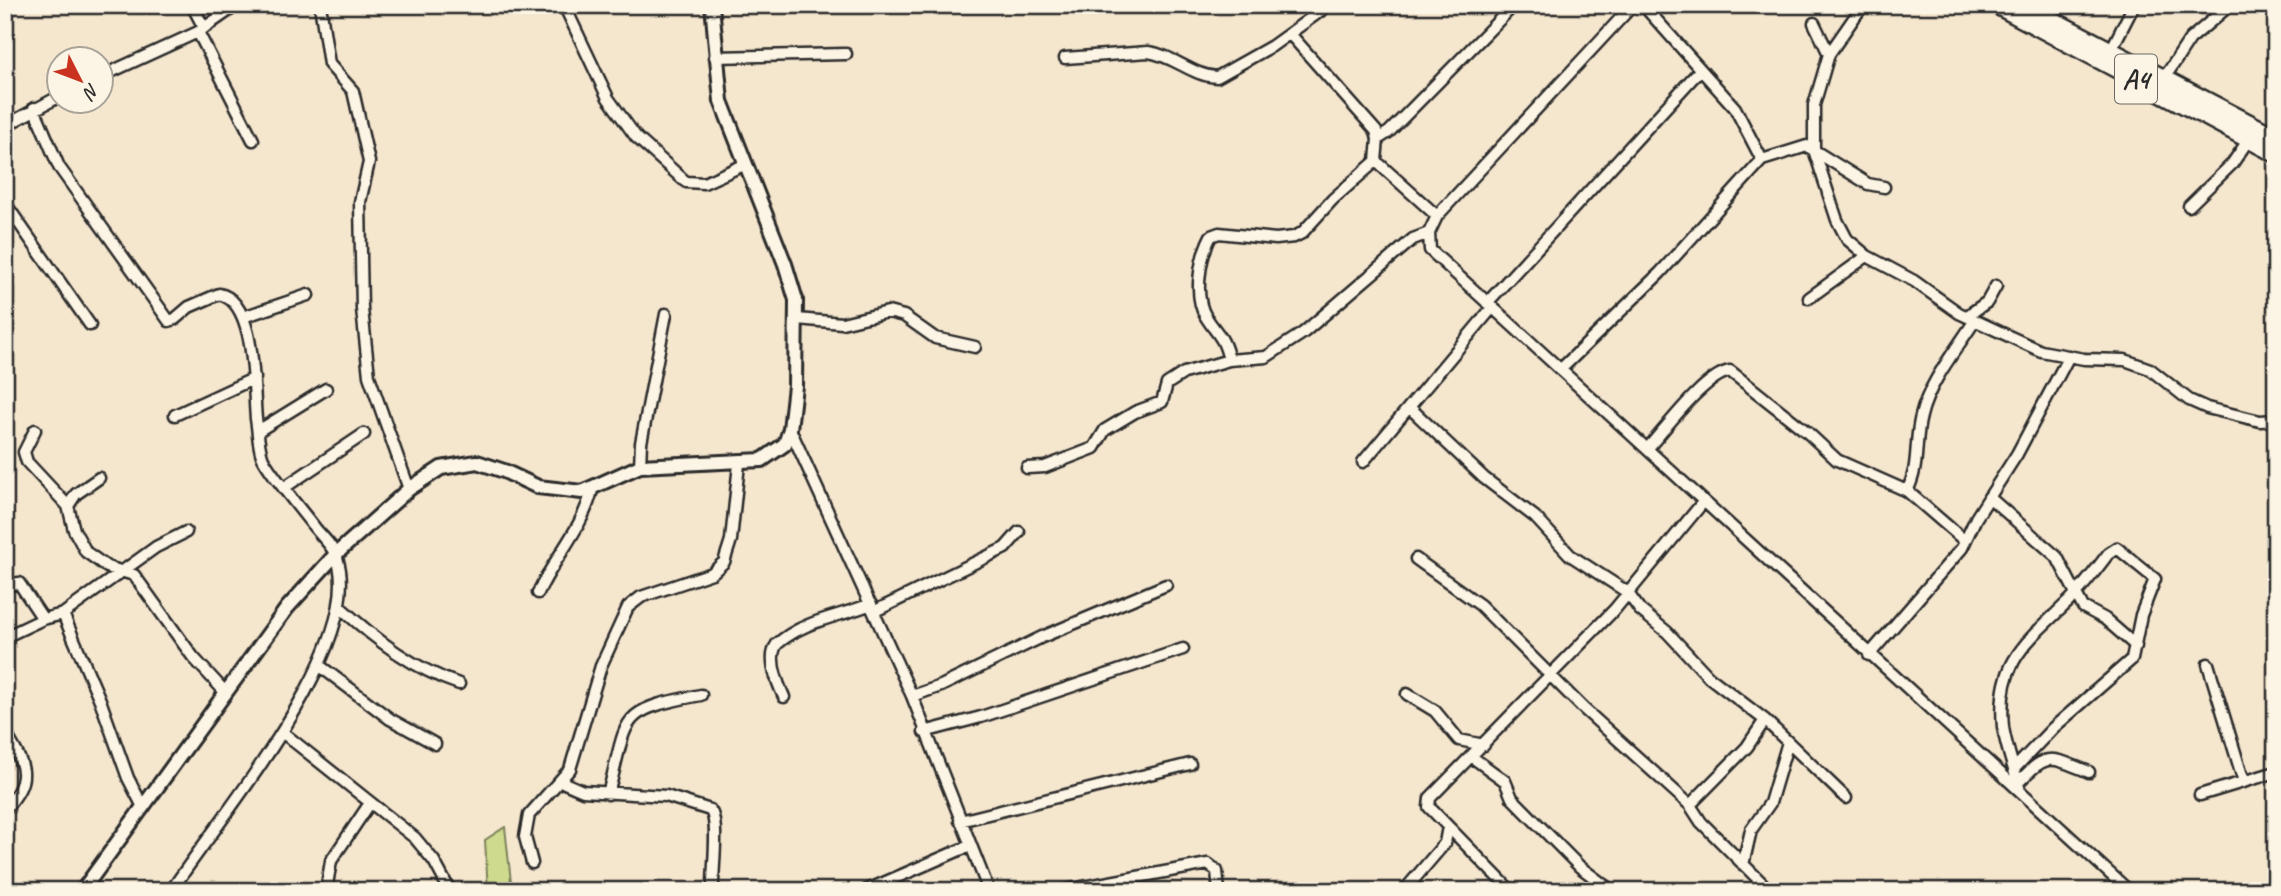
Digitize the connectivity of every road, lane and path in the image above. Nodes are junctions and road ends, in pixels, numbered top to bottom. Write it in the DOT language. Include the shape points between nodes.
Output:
graph roads {
  1 [pos="192,5"];
  2 [pos="237,5"];
  3 [pos="320,5"];
  4 [pos="564,5"];
  5 [pos="712,5"];
  6 [pos="1329,5"];
  7 [pos="1514,5"];
  8 [pos="1633,5"];
  9 [pos="1643,5"];
  10 [pos="1863,5"];
  11 [pos="1996,5"];
  12 [pos="2024,5"];
  13 [pos="2134,5"];
  14 [pos="2230,5"];
  15 [pos="1814,23"];
  16 [pos="201,30"];
  17 [pos="1290,34"];
  18 [pos="2111,50"];
  19 [pos="846,54"];
  20 [pos="1829,54"];
  21 [pos="715,57"];
  22 [pos="1065,58"];
  23 [pos="116,69"];
  24 [pos="1700,70"];
  25 [pos="2163,80"];
  26 [pos="46,102"];
  27 [pos="34,108"];
  28 [pos="5,126"];
  29 [pos="2276,137"];
  30 [pos="1378,139"];
  31 [pos="2249,139"];
  32 [pos="253,140"];
  33 [pos="1814,150"];
  34 [pos="2276,154"];
  35 [pos="1762,160"];
  36 [pos="1376,161"];
  37 [pos="746,164"];
  38 [pos="1884,187"];
  39 [pos="5,202"];
  40 [pos="2189,206"];
  41 [pos="1437,216"];
  42 [pos="1429,233"];
  43 [pos="1867,256"];
  44 [pos="1996,286"];
  45 [pos="308,295"];
  46 [pos="1809,298"];
  47 [pos="1489,305"];
  48 [pos="666,314"];
  49 [pos="243,317"];
  50 [pos="1971,318"];
  51 [pos="797,319"];
  52 [pos="90,325"];
  53 [pos="975,347"];
  54 [pos="2069,356"];
  55 [pos="1228,360"];
  56 [pos="1561,369"];
  57 [pos="255,378"];
  58 [pos="326,389"];
  59 [pos="1409,407"];
  60 [pos="175,415"];
  61 [pos="2276,420"];
  62 [pos="790,429"];
  63 [pos="35,430"];
  64 [pos="258,431"];
  65 [pos="364,434"];
  66 [pos="1648,448"];
  67 [pos="1363,462"];
  68 [pos="739,464"];
  69 [pos="640,466"];
  70 [pos="1027,468"];
  71 [pos="99,478"];
  72 [pos="285,487"];
  73 [pos="409,489"];
  74 [pos="592,490"];
  75 [pos="1907,491"];
  76 [pos="1989,497"];
  77 [pos="1704,501"];
  78 [pos="68,506"];
  79 [pos="186,532"];
  80 [pos="1018,532"];
  81 [pos="1965,541"];
  82 [pos="337,554"];
  83 [pos="1416,559"];
  84 [pos="122,570"];
  85 [pos="5,585"];
  86 [pos="1167,585"];
  87 [pos="1627,592"];
  88 [pos="2077,592"];
  89 [pos="538,593"];
  90 [pos="341,608"];
  91 [pos="873,608"];
  92 [pos="63,614"];
  93 [pos="43,619"];
  94 [pos="5,637"];
  95 [pos="2136,646"];
  96 [pos="1183,649"];
  97 [pos="1869,655"];
  98 [pos="2208,664"];
  99 [pos="320,666"];
  100 [pos="1551,677"];
  101 [pos="459,684"];
  102 [pos="226,693"];
  103 [pos="1407,694"];
  104 [pos="701,695"];
  105 [pos="912,696"];
  106 [pos="784,697"];
  107 [pos="1765,720"];
  108 [pos="5,732"];
  109 [pos="282,732"];
  110 [pos="924,732"];
  111 [pos="1788,742"];
  112 [pos="435,744"];
  113 [pos="1484,746"];
  114 [pos="1472,757"];
  115 [pos="1189,764"];
  116 [pos="2014,769"];
  117 [pos="2089,772"];
  118 [pos="2276,772"];
  119 [pos="561,781"];
  120 [pos="2244,782"];
  121 [pos="2019,787"];
  122 [pos="608,794"];
  123 [pos="2200,795"];
  124 [pos="1846,798"];
  125 [pos="370,803"];
  126 [pos="142,805"];
  127 [pos="1690,805"];
  128 [pos="5,809"];
  129 [pos="960,821"];
  130 [pos="1447,827"];
  131 [pos="970,846"];
  132 [pos="531,863"];
  133 [pos="1743,864"];
  134 [pos="82,891"];
  135 [pos="171,891"];
  136 [pos="326,891"];
  137 [pos="450,891"];
  138 [pos="713,891"];
  139 [pos="865,891"];
  140 [pos="989,891"];
  141 [pos="1060,891"];
  142 [pos="1219,891"];
  143 [pos="1404,891"];
  144 [pos="1511,891"];
  145 [pos="1612,891"];
  146 [pos="1770,891"];
  147 [pos="2129,891"];
  1 -- 16 [label="street"];
  2 -- 16 [label="street"];
  3 -- 73 [label="street" via="329,64 353,91 369,162 360,202 362,309 369,376"];
  4 -- 37 [label="street" via="614,107 636,137 686,182 704,183"];
  5 -- 21 [label="street"];
  6 -- 17 [label="street"];
  7 -- 30 [label="street"];
  8 -- 41 [label="street"];
  9 -- 24 [label="street"];
  10 -- 20 [label="street"];
  11 -- 31 [label="highway, A4"];
  12 -- 18 [label="highway, A4"];
  13 -- 18 [label="street"];
  14 -- 25 [label="street" via="2190,39"];
  15 -- 20 [label="street"];
  16 -- 23 [label="street"];
  16 -- 32 [label="street"];
  17 -- 22 [label="street" via="1217,77 1208,77 1161,53"];
  17 -- 30 [label="street" via="1376,131"];
  18 -- 25 [label="highway, A4"];
  19 -- 21 [label="street"];
  20 -- 33 [label="street" via="1814,105"];
  21 -- 37 [label="street" via="721,101"];
  24 -- 35 [label="street" via="1735,108"];
  24 -- 47 [label="street"];
  25 -- 29 [label="highway, A4"];
  26 -- 27 [label="street"];
  27 -- 28 [label="street"];
  27 -- 49 [label="street" via="59,167 169,321 219,294 231,299"];
  30 -- 36 [label="street"];
  31 -- 34 [label="highway, A4"];
  31 -- 40 [label="street" via="2232,164"];
  33 -- 35 [label="street" via="1796,148"];
  33 -- 38 [label="street" via="1868,184"];
  33 -- 43 [label="street" via="1837,220 1847,239"];
  35 -- 56 [label="street" via="1660,273"];
  36 -- 41 [label="street"];
  36 -- 55 [label="street" via="1294,237 1211,236 1200,276 1200,299 1224,340"];
  37 -- 51 [label="street" via="785,264"];
  39 -- 52 [label="street"];
  41 -- 42 [label="street"];
  42 -- 47 [label="street" via="1430,250"];
  42 -- 55 [label="street" via="1412,239 1303,334 1266,357"];
  43 -- 46 [label="street"];
  43 -- 50 [label="street"];
  44 -- 50 [label="street"];
  45 -- 49 [label="street"];
  47 -- 56 [label="street"];
  47 -- 59 [label="street"];
  48 -- 69 [label="street" via="640,443"];
  49 -- 57 [label="street"];
  50 -- 54 [label="street" via="2041,351"];
  50 -- 75 [label="street" via="1920,416 1917,465"];
  51 -- 53 [label="street" via="842,323 888,312 904,316 935,338"];
  51 -- 62 [label="street"];
  54 -- 61 [label="street" via="2124,360 2150,369 2189,400 2207,408 2260,421"];
  54 -- 76 [label="street"];
  55 -- 70 [label="street" via="1175,378 1164,389 1164,400 1105,430 1094,448 1045,467"];
  56 -- 66 [label="street"];
  57 -- 60 [label="street"];
  57 -- 64 [label="street"];
  58 -- 64 [label="street"];
  59 -- 67 [label="street"];
  59 -- 87 [label="street" via="1484,478 1543,525 1570,555"];
  62 -- 68 [label="street" via="776,452"];
  62 -- 91 [label="street"];
  63 -- 78 [label="street" via="24,452 27,462"];
  64 -- 72 [label="street" via="262,456"];
  65 -- 72 [label="street"];
  66 -- 75 [label="street" via="1709,382 1730,372 1837,460"];
  66 -- 77 [label="street"];
  68 -- 69 [label="street"];
  68 -- 119 [label="street" via="731,540 724,562 712,573 641,597 628,607 601,666 574,761"];
  69 -- 74 [label="street"];
  71 -- 78 [label="street" via="76,494"];
  72 -- 82 [label="street"];
  73 -- 74 [label="street" via="441,468 469,462 554,491"];
  73 -- 82 [label="street"];
  74 -- 89 [label="street" via="582,521"];
  75 -- 81 [label="street"];
  76 -- 81 [label="street"];
  76 -- 88 [label="street" via="2057,556"];
  77 -- 87 [label="street"];
  77 -- 97 [label="street"];
  78 -- 84 [label="street" via="86,552 99,564"];
  79 -- 84 [label="street"];
  80 -- 91 [label="street" via="1005,548"];
  81 -- 97 [label="street"];
  82 -- 90 [label="street"];
  82 -- 102 [label="street" via="287,608"];
  83 -- 100 [label="street" via="1469,596"];
  84 -- 92 [label="street"];
  84 -- 102 [label="street" via="141,583 193,657"];
  85 -- 93 [label="street" via="19,583"];
  86 -- 105 [label="street"];
  87 -- 100 [label="street"];
  87 -- 107 [label="street" via="1709,677"];
  88 -- 95 [label="street" via="2083,607"];
  88 -- 95 [label="street" via="2117,548 2153,575"];
  88 -- 116 [label="street" via="2022,645 2010,663 2001,703"];
  90 -- 99 [label="street"];
  90 -- 101 [label="street" via="428,674"];
  91 -- 105 [label="street"];
  91 -- 106 [label="street" via="823,618 777,644 774,663"];
  92 -- 93 [label="street"];
  92 -- 126 [label="street"];
  93 -- 94 [label="street"];
  95 -- 116 [label="street" via="2132,659"];
  96 -- 110 [label="street"];
  97 -- 121 [label="street"];
  98 -- 120 [label="street"];
  99 -- 109 [label="street"];
  99 -- 112 [label="street" via="390,719"];
  100 -- 113 [label="street"];
  100 -- 127 [label="street"];
  102 -- 126 [label="street"];
  103 -- 113 [label="street" via="1435,711 1459,740"];
  104 -- 122 [label="street" via="652,704 632,717"];
  105 -- 110 [label="street"];
  107 -- 111 [label="street"];
  107 -- 127 [label="street" via="1747,747"];
  108 -- 128 [label="street" via="25,770 23,788"];
  109 -- 125 [label="street"];
  109 -- 135 [label="street"];
  110 -- 129 [label="street"];
  111 -- 124 [label="street"];
  111 -- 133 [label="street" via="1770,803 1748,839"];
  113 -- 114 [label="street"];
  114 -- 130 [label="street" via="1429,802"];
  114 -- 145 [label="street" via="1504,781 1512,798 1580,867"];
  115 -- 129 [label="street"];
  116 -- 121 [label="street"];
  117 -- 121 [label="street" via="2053,758 2043,759"];
  118 -- 120 [label="street"];
  119 -- 122 [label="street" via="576,790"];
  119 -- 132 [label="street" via="529,815 525,837"];
  120 -- 123 [label="street"];
  121 -- 147 [label="street"];
  122 -- 138 [label="street" via="666,796 713,812"];
  125 -- 136 [label="street" via="331,861"];
  125 -- 137 [label="street" via="427,850"];
  126 -- 134 [label="street"];
  127 -- 133 [label="street"];
  129 -- 131 [label="street"];
  130 -- 143 [label="street" via="1445,843"];
  130 -- 144 [label="street"];
  131 -- 139 [label="street"];
  131 -- 140 [label="street"];
  133 -- 146 [label="street"];
  141 -- 142 [label="street" via="1208,864 1217,871"];
}
